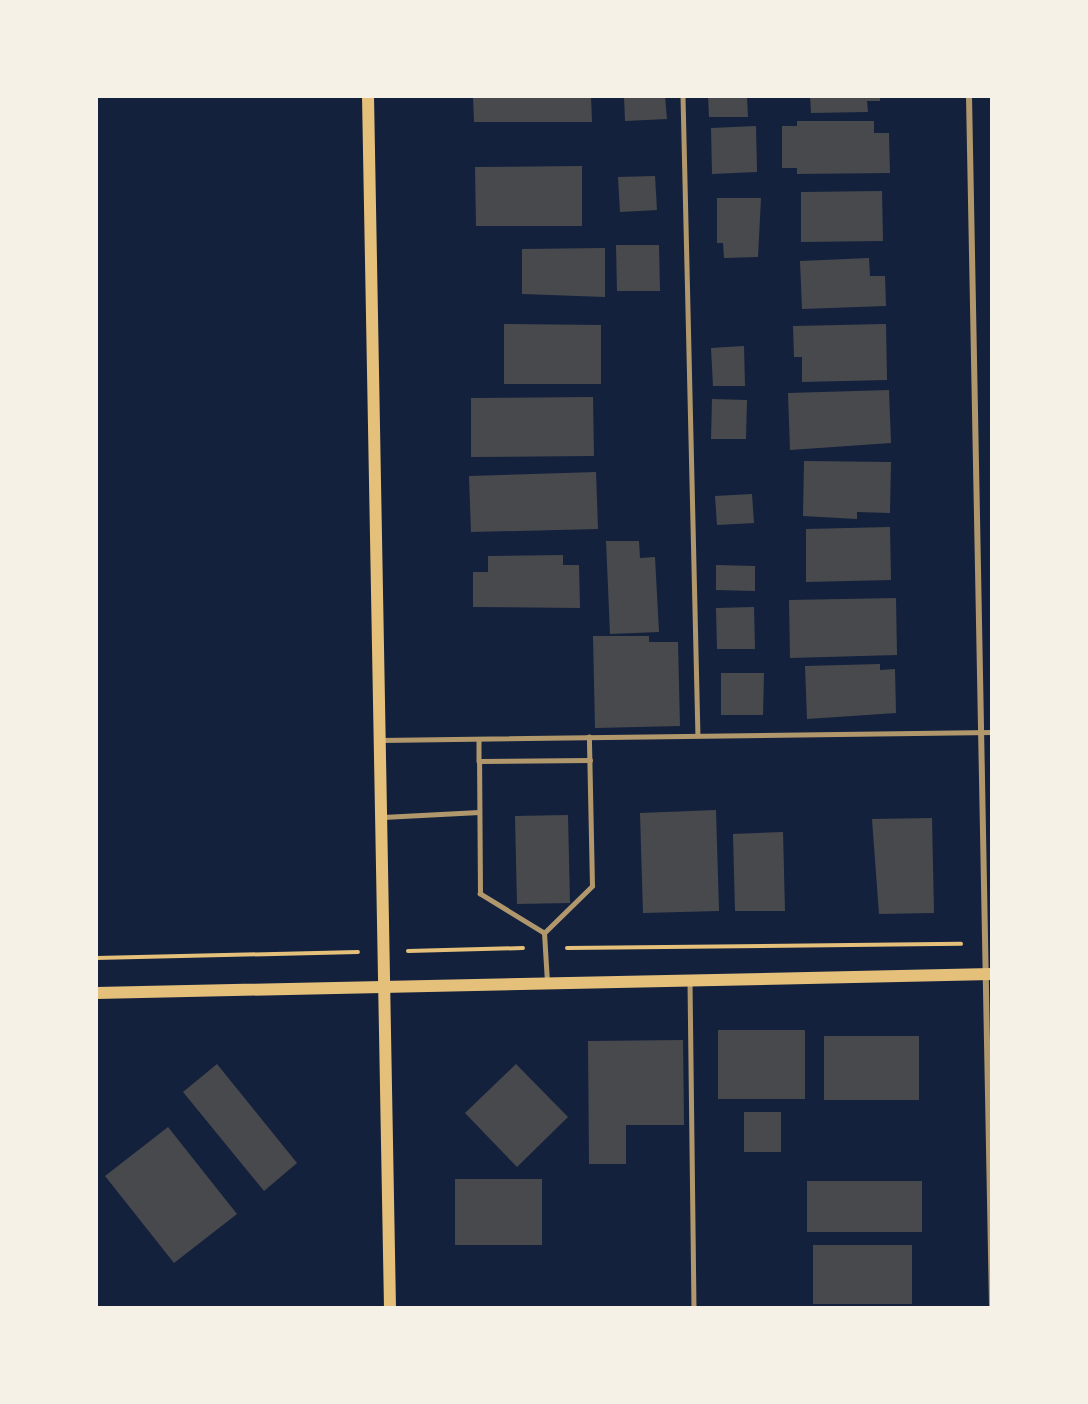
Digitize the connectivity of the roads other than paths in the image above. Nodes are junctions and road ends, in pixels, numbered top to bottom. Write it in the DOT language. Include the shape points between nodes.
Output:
graph roads {
  1 [pos="368,96"];
  2 [pos="683,96"];
  3 [pos="969,96"];
  4 [pos="983,732"];
  5 [pos="992,732"];
  6 [pos="698,735"];
  7 [pos="589,737"];
  8 [pos="478,739"];
  9 [pos="380,740"];
  10 [pos="590,760"];
  11 [pos="478,761"];
  12 [pos="479,812"];
  13 [pos="381,817"];
  14 [pos="544,933"];
  15 [pos="990,975"];
  16 [pos="690,981"];
  17 [pos="547,984"];
  18 [pos="384,988"];
  19 [pos="96,993"];
  20 [pos="390,1308"];
  21 [pos="694,1308"];
  22 [pos="992,1308"];
  1 -- 9 [label="main road"];
  2 -- 6 [label="lane"];
  3 -- 4 [label="street"];
  4 -- 5 [label="lane"];
  4 -- 6 [label="lane"];
  4 -- 15 [label="street"];
  6 -- 7 [label="lane"];
  7 -- 8 [label="lane"];
  7 -- 10 [label="lane"];
  8 -- 9 [label="lane"];
  8 -- 11 [label="lane"];
  9 -- 13 [label="main road"];
  10 -- 11 [label="lane"];
  10 -- 14 [label="lane" via="592,886"];
  11 -- 12 [label="lane"];
  12 -- 13 [label="lane"];
  12 -- 14 [label="lane" via="480,894"];
  13 -- 18 [label="main road"];
  14 -- 17 [label="lane"];
  15 -- 16 [label="main road"];
  15 -- 22 [label="street"];
  16 -- 17 [label="main road"];
  16 -- 21 [label="lane"];
  17 -- 18 [label="main road"];
  18 -- 19 [label="main road"];
  18 -- 20 [label="main road"];
}
